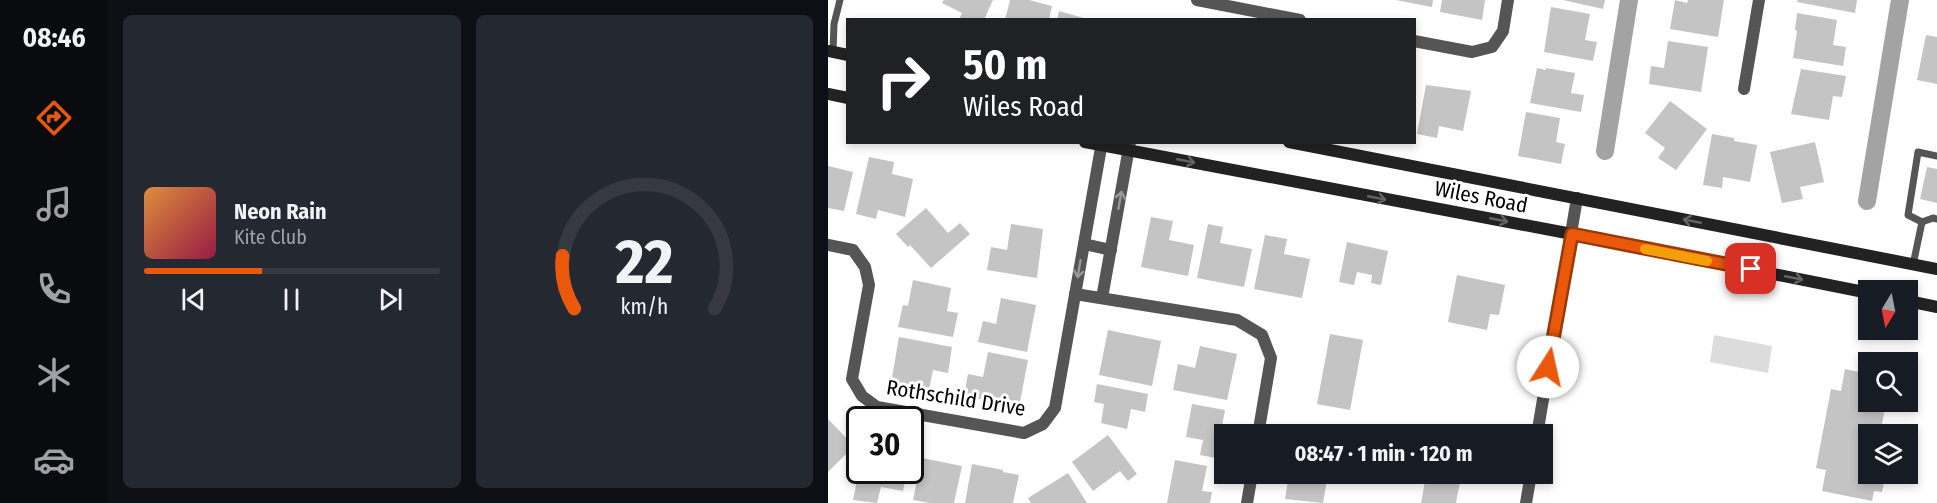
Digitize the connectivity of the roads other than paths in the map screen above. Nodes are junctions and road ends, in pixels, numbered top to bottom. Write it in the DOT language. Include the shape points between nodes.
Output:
graph roads {
  1 [pos="840,0"];
  2 [pos="1197,0"];
  3 [pos="1508,0"];
  4 [pos="1759,0"];
  5 [pos="1290,18"];
  6 [pos="1416,41"];
  7 [pos="830,52"];
  8 [pos="846,55"];
  9 [pos="1744,89"];
  10 [pos="828,94"];
  11 [pos="846,98"];
  12 [pos="1101,144"];
  13 [pos="1299,144"];
  14 [pos="1129,147"];
  15 [pos="1937,156"];
  16 [pos="1577,198"];
  17 [pos="1937,219"];
  18 [pos="1922,222"];
  19 [pos="1572,234"];
  20 [pos="1084,244"];
  21 [pos="828,245"];
  22 [pos="1111,250"];
  23 [pos="1913,265"];
  24 [pos="1937,269"];
  25 [pos="1858,291"];
  26 [pos="1075,294"];
  27 [pos="1102,298"];
  28 [pos="1918,303"];
  29 [pos="1937,307"];
  30 [pos="1260,424"];
  31 [pos="1539,424"];
  32 [pos="1250,484"];
  33 [pos="1529,484"];
  34 [pos="1247,503"];
  35 [pos="1526,503"];
  1 -- 7 [label="lane"];
  2 -- 5 [label="street"];
  3 -- 6 [label="street" via="1503,31 1492,48 1472,52"];
  4 -- 9 [label="street"];
  7 -- 8 [label="main road"];
  10 -- 11 [label="main road"];
  12 -- 14 [label="main road, Wiles Road"];
  12 -- 20 [label="street, Rothschild Drive"];
  13 -- 16 [label="main road, Wiles Road"];
  14 -- 19 [label="main road, Wiles Road, one-way"];
  22 -- 14 [label="street, one-way"];
  15 -- 18 [label="lane" via="1918,152 1908,215"];
  16 -- 19 [label="street"];
  23 -- 16 [label="main road, Wiles Road, one-way"];
  17 -- 18 [label="lane"];
  18 -- 23 [label="lane"];
  19 -- 25 [label="main road, Wiles Road, one-way"];
  19 -- 31 [label="street"];
  20 -- 22 [label="street"];
  20 -- 26 [label="street, Rothschild Drive, one-way"];
  21 -- 26 [label="street, Rothschild Drive" via="853,250 865,267 869,285 852,379 862,396 877,407 1024,433 1043,424 1055,408"];
  22 -- 27 [label="street"];
  23 -- 24 [label="main road, Wiles Road"];
  26 -- 27 [label="street"];
  27 -- 30 [label="street" via="1237,320 1262,335 1271,358"];
  28 -- 29 [label="main road"];
  32 -- 34 [label="street"];
  33 -- 35 [label="street"];
}
